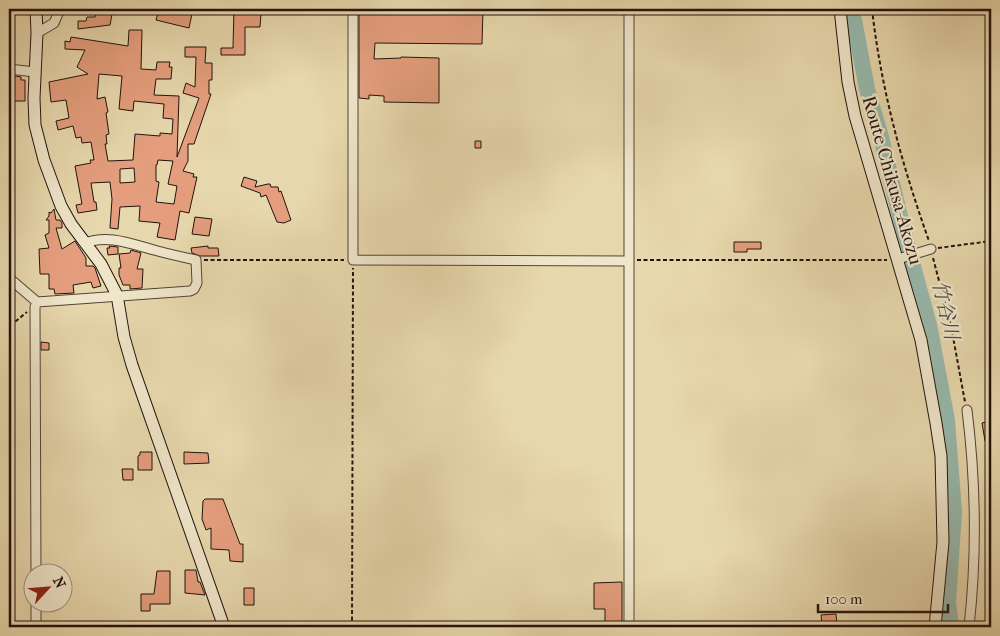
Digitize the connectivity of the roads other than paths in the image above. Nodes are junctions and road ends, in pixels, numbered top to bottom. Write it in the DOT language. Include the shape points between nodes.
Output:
graph roads {
  1 [pos="36,9"];
  2 [pos="60,9"];
  3 [pos="353,9"];
  4 [pos="629,9"];
  5 [pos="840,9"];
  6 [pos="37,33"];
  7 [pos="9,69"];
  8 [pos="36,72"];
  9 [pos="85,243"];
  10 [pos="931,249"];
  11 [pos="629,260"];
  12 [pos="898,260"];
  13 [pos="9,278"];
  14 [pos="117,295"];
  15 [pos="36,304"];
  16 [pos="966,410"];
  17 [pos="36,564"];
  18 [pos="36,614"];
  19 [pos="36,627"];
  20 [pos="224,627"];
  21 [pos="629,627"];
  22 [pos="935,627"];
  23 [pos="969,627"];
  1 -- 6 [label="street"];
  2 -- 6 [label="street" via="54,23"];
  3 -- 11 [label="street" via="353,260"];
  4 -- 11 [label="street"];
  5 -- 12 [label="street, Route Chikusa-Akozu" via="855,116"];
  6 -- 8 [label="street"];
  7 -- 8 [label="street"];
  8 -- 9 [label="street" via="35,125 44,160 61,206"];
  9 -- 14 [label="street" via="101,264"];
  9 -- 14 [label="street" via="93,240 133,242 196,260 197,283 190,292"];
  10 -- 12 [label="street"];
  11 -- 21 [label="street"];
  12 -- 22 [label="street, Route Chikusa-Akozu" via="921,340 941,456 942,542"];
  13 -- 15 [label="street"];
  14 -- 15 [label="street"];
  14 -- 20 [label="street" via="132,365"];
  15 -- 17 [label="street"];
  16 -- 23 [label="street" via="973,466 975,528"];
  18 -- 19 [label="street"];
}
